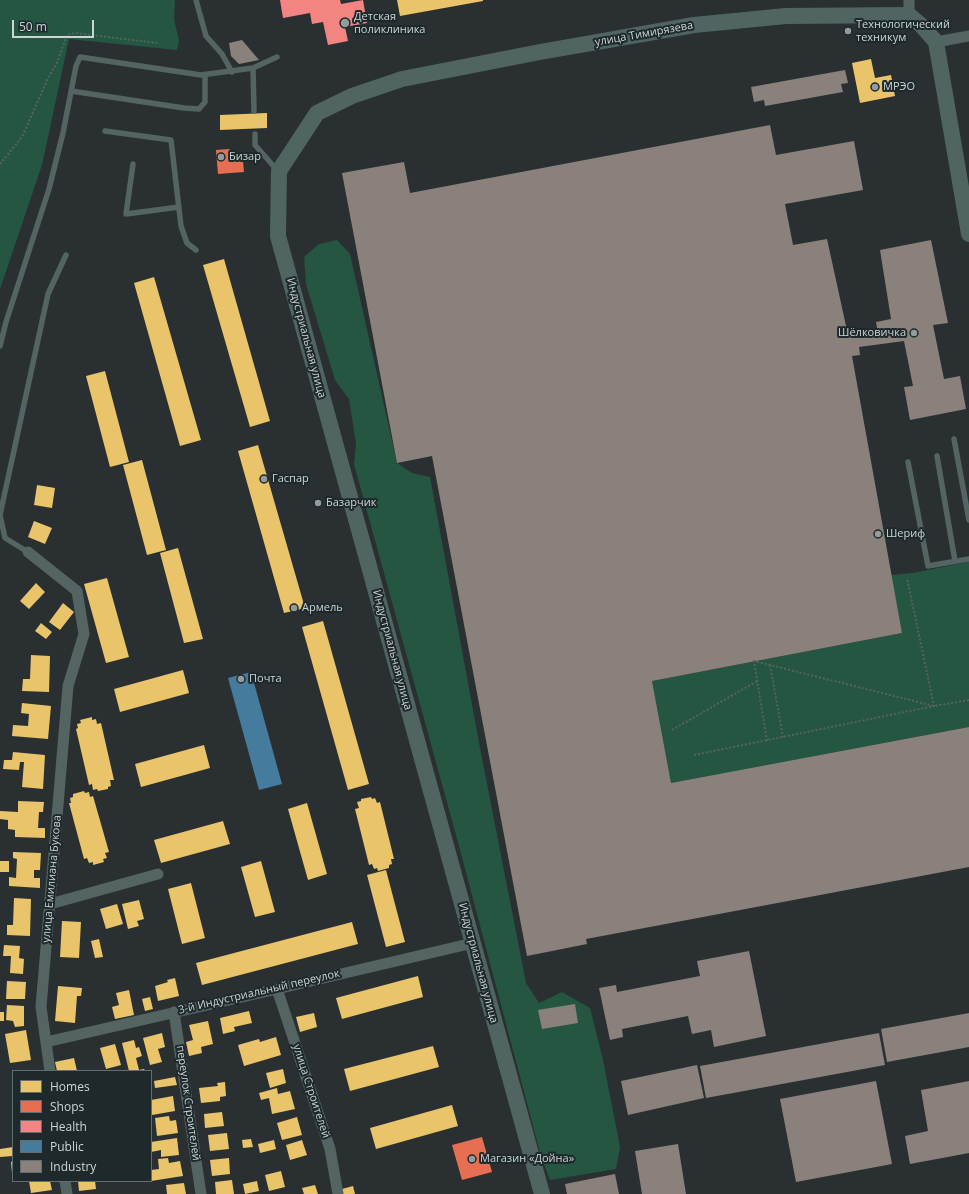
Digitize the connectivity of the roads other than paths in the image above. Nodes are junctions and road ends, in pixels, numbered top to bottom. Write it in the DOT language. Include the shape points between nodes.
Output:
graph roads {
  1 [pos="196,0"];
  2 [pos="909,7"];
  3 [pos="969,36"];
  4 [pos="936,42"];
  5 [pos="277,57"];
  6 [pos="253,68"];
  7 [pos="232,72"];
  8 [pos="205,75"];
  9 [pos="71,91"];
  10 [pos="254,111"];
  11 [pos="106,131"];
  12 [pos="255,134"];
  13 [pos="133,164"];
  14 [pos="278,171"];
  15 [pos="179,207"];
  16 [pos="969,234"];
  17 [pos="196,250"];
  18 [pos="66,255"];
  19 [pos="0,346"];
  20 [pos="954,439"];
  21 [pos="937,456"];
  22 [pos="908,462"];
  23 [pos="969,520"];
  24 [pos="28,552"];
  25 [pos="969,559"];
  26 [pos="955,561"];
  27 [pos="158,874"];
  28 [pos="50,904"];
  29 [pos="473,943"];
  30 [pos="277,989"];
  31 [pos="174,1012"];
  32 [pos="46,1042"];
  33 [pos="50,1070"];
  34 [pos="65,1182"];
  35 [pos="67,1194"];
  36 [pos="201,1194"];
  37 [pos="338,1194"];
  38 [pos="542,1194"];
  1 -- 7 [label="lane" via="206,36 222,54"];
  2 -- 4 [label="street, улица Тимирязева"];
  2 -- 14 [label="street, улица Тимирязева" via="694,24 402,79 352,96 317,113"];
  3 -- 4 [label="street"];
  4 -- 16 [label="street"];
  5 -- 6 [label="lane"];
  6 -- 7 [label="lane"];
  6 -- 10 [label="lane"];
  7 -- 8 [label="lane"];
  8 -- 9 [label="lane" via="80,57"];
  8 -- 9 [label="lane" via="205,102 199,109"];
  9 -- 19 [label="lane" via="49,189"];
  11 -- 15 [label="lane" via="171,140"];
  12 -- 14 [label="lane" via="255,145"];
  13 -- 15 [label="lane" via="126,214"];
  14 -- 29 [label="street, Индустриальная улица" via="278,236"];
  15 -- 17 [label="lane" via="181,226 187,243"];
  18 -- 24 [label="lane" via="48,294 0,515 5,538"];
  20 -- 23 [label="lane"];
  21 -- 26 [label="lane"];
  22 -- 26 [label="lane" via="928,566"];
  24 -- 28 [label="street, улица Емилиана Букова" via="77,591 84,634 68,686"];
  25 -- 26 [label="lane"];
  27 -- 28 [label="street"];
  28 -- 32 [label="street, улица Емилиана Букова" via="41,1007"];
  29 -- 30 [label="street, 3-й Индустриальный переулок"];
  29 -- 38 [label="street, Индустриальная улица"];
  30 -- 31 [label="street, 3-й Индустриальный переулок"];
  30 -- 37 [label="street, улица Строителей" via="330,1149"];
  31 -- 32 [label="street, 3-й Индустриальный переулок"];
  31 -- 36 [label="street, переулок Строителей"];
  32 -- 33 [label="street, улица Емилиана Букова"];
  34 -- 35 [label="street"];
}
